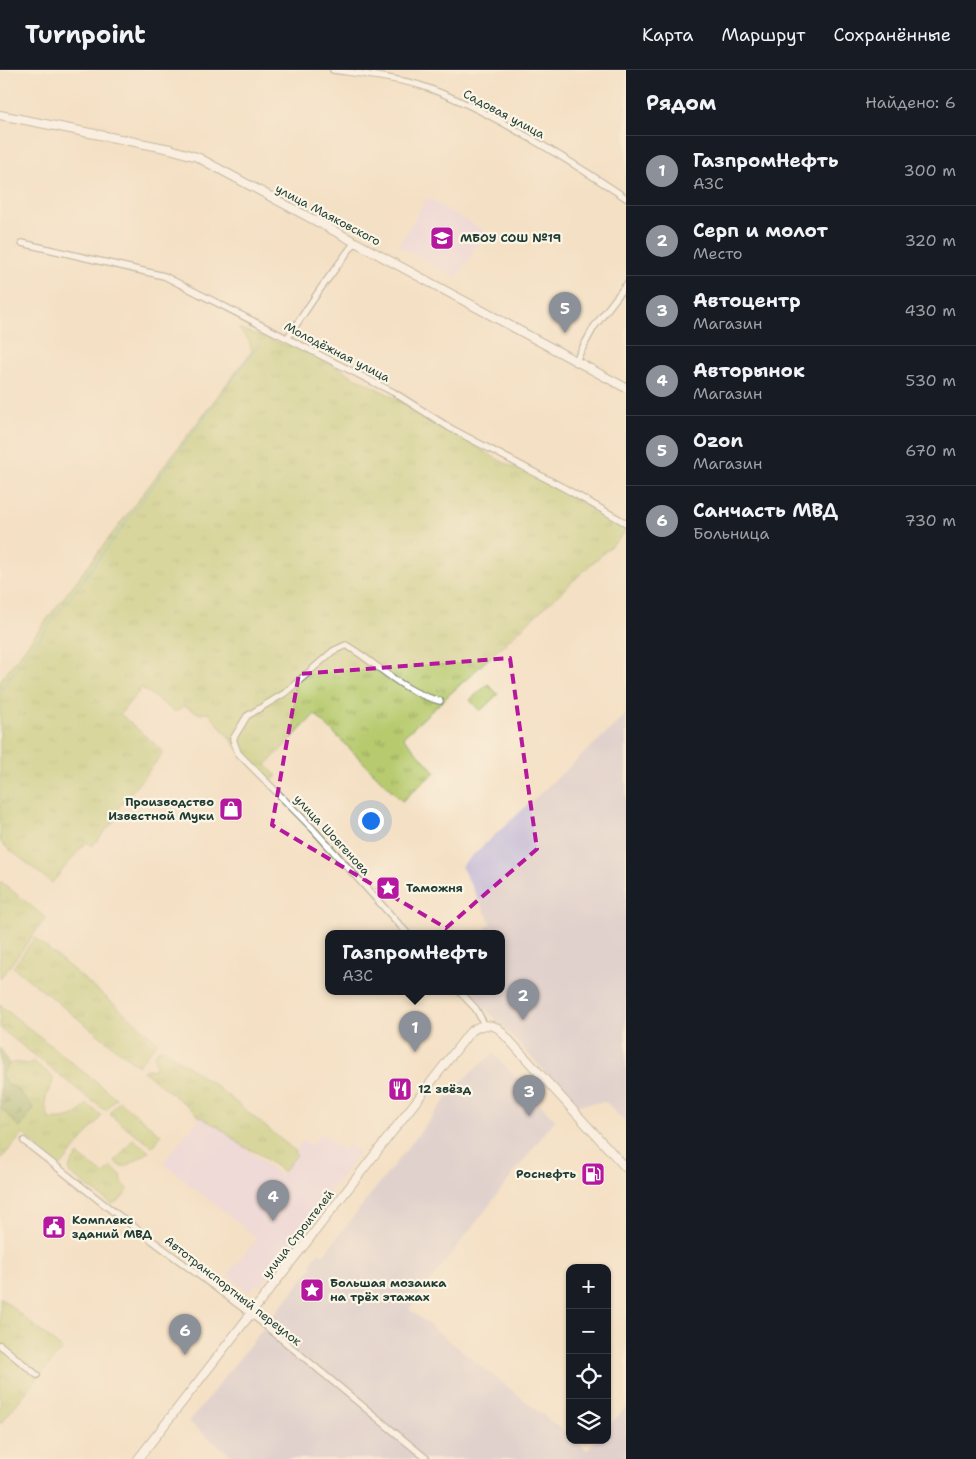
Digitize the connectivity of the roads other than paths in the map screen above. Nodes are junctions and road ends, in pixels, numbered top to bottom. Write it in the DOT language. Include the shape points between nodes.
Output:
graph roads {
  1 [pos="333,70"];
  2 [pos="0,115"];
  3 [pos="626,198"];
  4 [pos="355,242"];
  5 [pos="22,243"];
  6 [pos="626,284"];
  7 [pos="288,338"];
  8 [pos="575,362"];
  9 [pos="626,388"];
  10 [pos="626,524"];
  11 [pos="440,701"];
  12 [pos="404,930"];
  13 [pos="463,995"];
  14 [pos="481,1025"];
  15 [pos="24,1141"];
  16 [pos="626,1168"];
  17 [pos="251,1314"];
  18 [pos="0,1345"];
  19 [pos="37,1375"];
  20 [pos="138,1459"];
  21 [pos="427,1459"];
  1 -- 3 [label="street, Садовая улица" via="392,78 459,100 537,142"];
  2 -- 4 [label="street, улица Маяковского" via="197,157"];
  4 -- 7 [label="street"];
  4 -- 8 [label="street, улица Маяковского"];
  5 -- 7 [label="street, Молодёжная улица" via="164,276"];
  6 -- 8 [label="street" via="594,327"];
  7 -- 10 [label="street, Молодёжная улица" via="393,392 450,428"];
  8 -- 9 [label="street, улица Маяковского"];
  11 -- 12 [label="street, улица Шовгенова" via="399,684 346,645 333,650 285,693 247,716 233,739 238,753"];
  13 -- 14 [label="street" via="476,1009"];
  14 -- 16 [label="street" via="490,1024 498,1028"];
  14 -- 17 [label="street, улица Строителей" via="470,1032"];
  15 -- 17 [label="street, Автотранспортный переулок"];
  17 -- 20 [label="street, улица Строителей"];
  17 -- 21 [label="street, Автотранспортный переулок"];
  18 -- 19 [label="street"];
}
